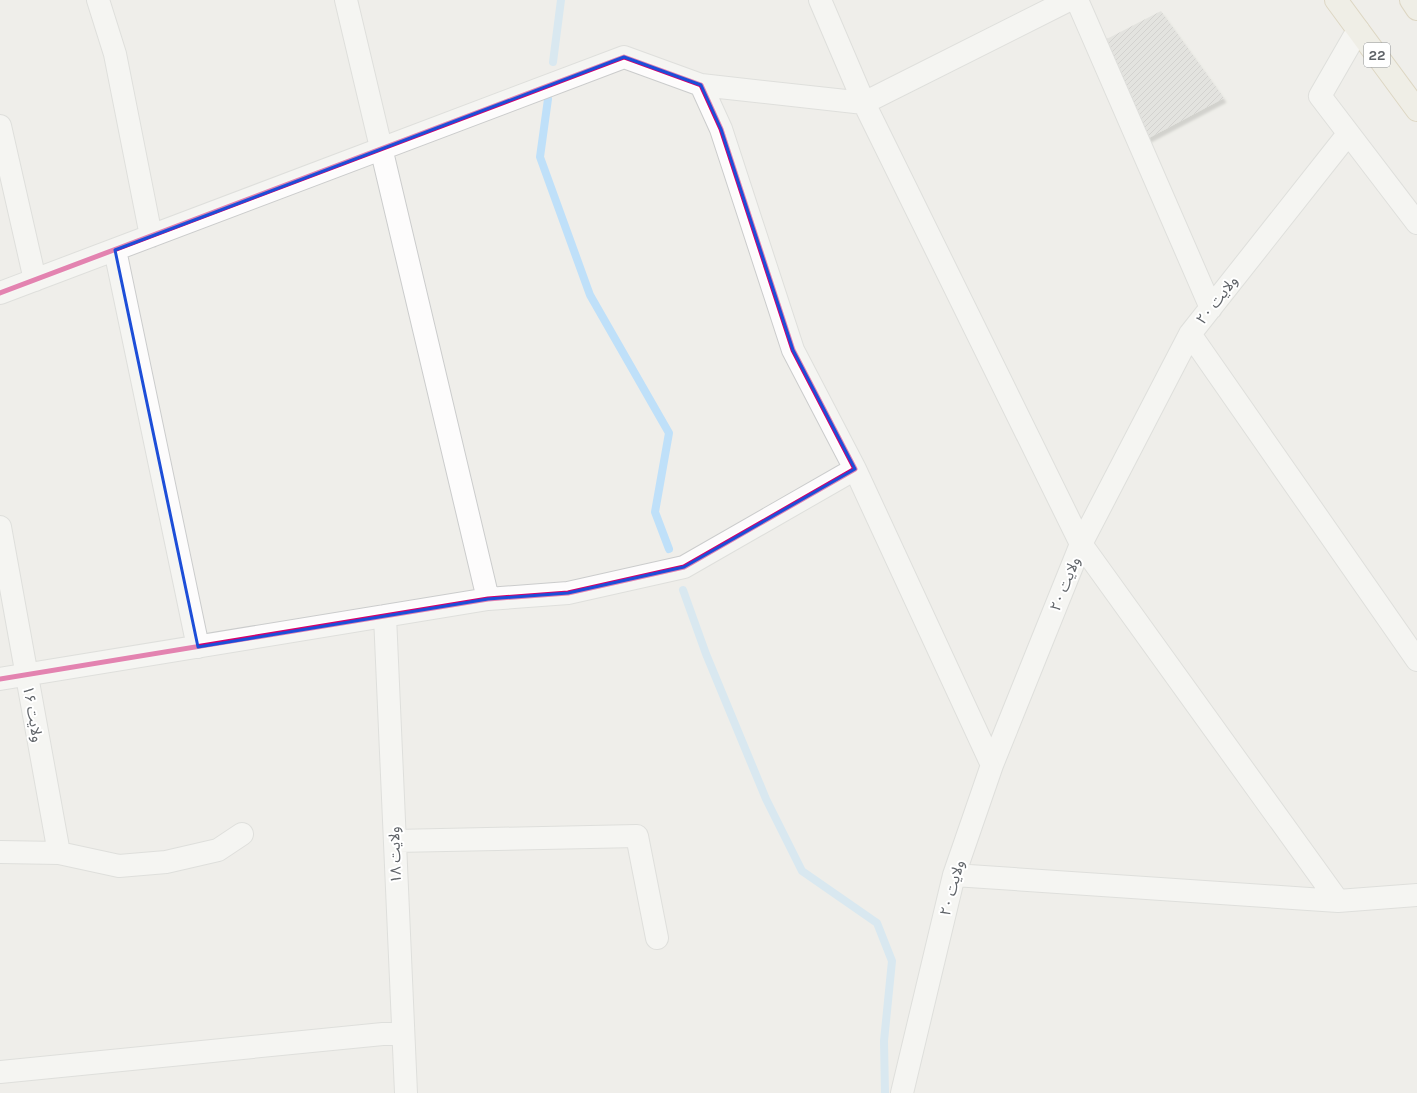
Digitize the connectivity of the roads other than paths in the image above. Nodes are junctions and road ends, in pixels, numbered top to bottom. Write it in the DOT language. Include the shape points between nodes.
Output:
graph roads {
  1 [pos="98,0"];
  2 [pos="346,0"];
  3 [pos="820,0"];
  4 [pos="1069,0"];
  5 [pos="1077,0"];
  6 [pos="1336,0"];
  7 [pos="1358,30"];
  8 [pos="701,85"];
  9 [pos="864,103"];
  10 [pos="1417,110"];
  11 [pos="0,126"];
  12 [pos="1348,134"];
  13 [pos="381,149"];
  14 [pos="1417,223"];
  15 [pos="151,236"];
  16 [pos="115,250"];
  17 [pos="35,280"];
  18 [pos="0,294"];
  19 [pos="1211,308"];
  20 [pos="1190,334"];
  21 [pos="855,469"];
  22 [pos="0,528"];
  23 [pos="1081,544"];
  24 [pos="488,599"];
  25 [pos="385,616"];
  26 [pos="198,647"];
  27 [pos="1417,660"];
  28 [pos="26,675"];
  29 [pos="0,679"];
  30 [pos="992,765"];
  31 [pos="242,834"];
  32 [pos="395,841"];
  33 [pos="0,852"];
  34 [pos="59,852"];
  35 [pos="954,875"];
  36 [pos="1417,896"];
  37 [pos="1338,901"];
  38 [pos="657,938"];
  39 [pos="403,1032"];
  40 [pos="0,1072"];
  41 [pos="406,1093"];
  42 [pos="902,1093"];
  1 -- 15 [label="street" via="115,54"];
  2 -- 13 [label="street"];
  3 -- 9 [label="street"];
  4 -- 9 [label="street"];
  5 -- 19 [label="street"];
  6 -- 7 [label="highway, 22"];
  7 -- 10 [label="highway, 22"];
  7 -- 12 [label="street" via="1320,96"];
  8 -- 9 [label="street"];
  8 -- 13 [label="street" via="624,57"];
  8 -- 21 [label="street" via="721,129 793,350"];
  9 -- 23 [label="street"];
  11 -- 17 [label="street"];
  12 -- 14 [label="street"];
  12 -- 19 [label="street, ولایت ۲۰"];
  13 -- 15 [label="street"];
  13 -- 24 [label="street"];
  15 -- 16 [label="street"];
  16 -- 17 [label="street"];
  16 -- 26 [label="street"];
  17 -- 18 [label="street"];
  19 -- 20 [label="street, ولایت ۲۰"];
  20 -- 23 [label="street, ولایت ۲۰"];
  20 -- 27 [label="street"];
  21 -- 24 [label="street" via="684,567 568,593"];
  21 -- 30 [label="street"];
  22 -- 28 [label="street, ولایت ۱۶"];
  23 -- 30 [label="street, ولایت ۲۰"];
  23 -- 37 [label="street"];
  24 -- 25 [label="street"];
  25 -- 26 [label="street"];
  25 -- 32 [label="street, ولایت ۱۸"];
  26 -- 28 [label="street"];
  28 -- 29 [label="street"];
  28 -- 34 [label="street, ولایت ۱۶"];
  30 -- 35 [label="street, ولایت ۲۰"];
  31 -- 34 [label="street" via="218,850 166,862 119,866"];
  32 -- 38 [label="street" via="637,836"];
  32 -- 39 [label="street, ولایت ۱۸"];
  33 -- 34 [label="street"];
  35 -- 37 [label="street"];
  35 -- 42 [label="street, ولایت ۲۰"];
  36 -- 37 [label="street"];
  39 -- 40 [label="street"];
  39 -- 41 [label="street, ولایت ۱۸"];
}
